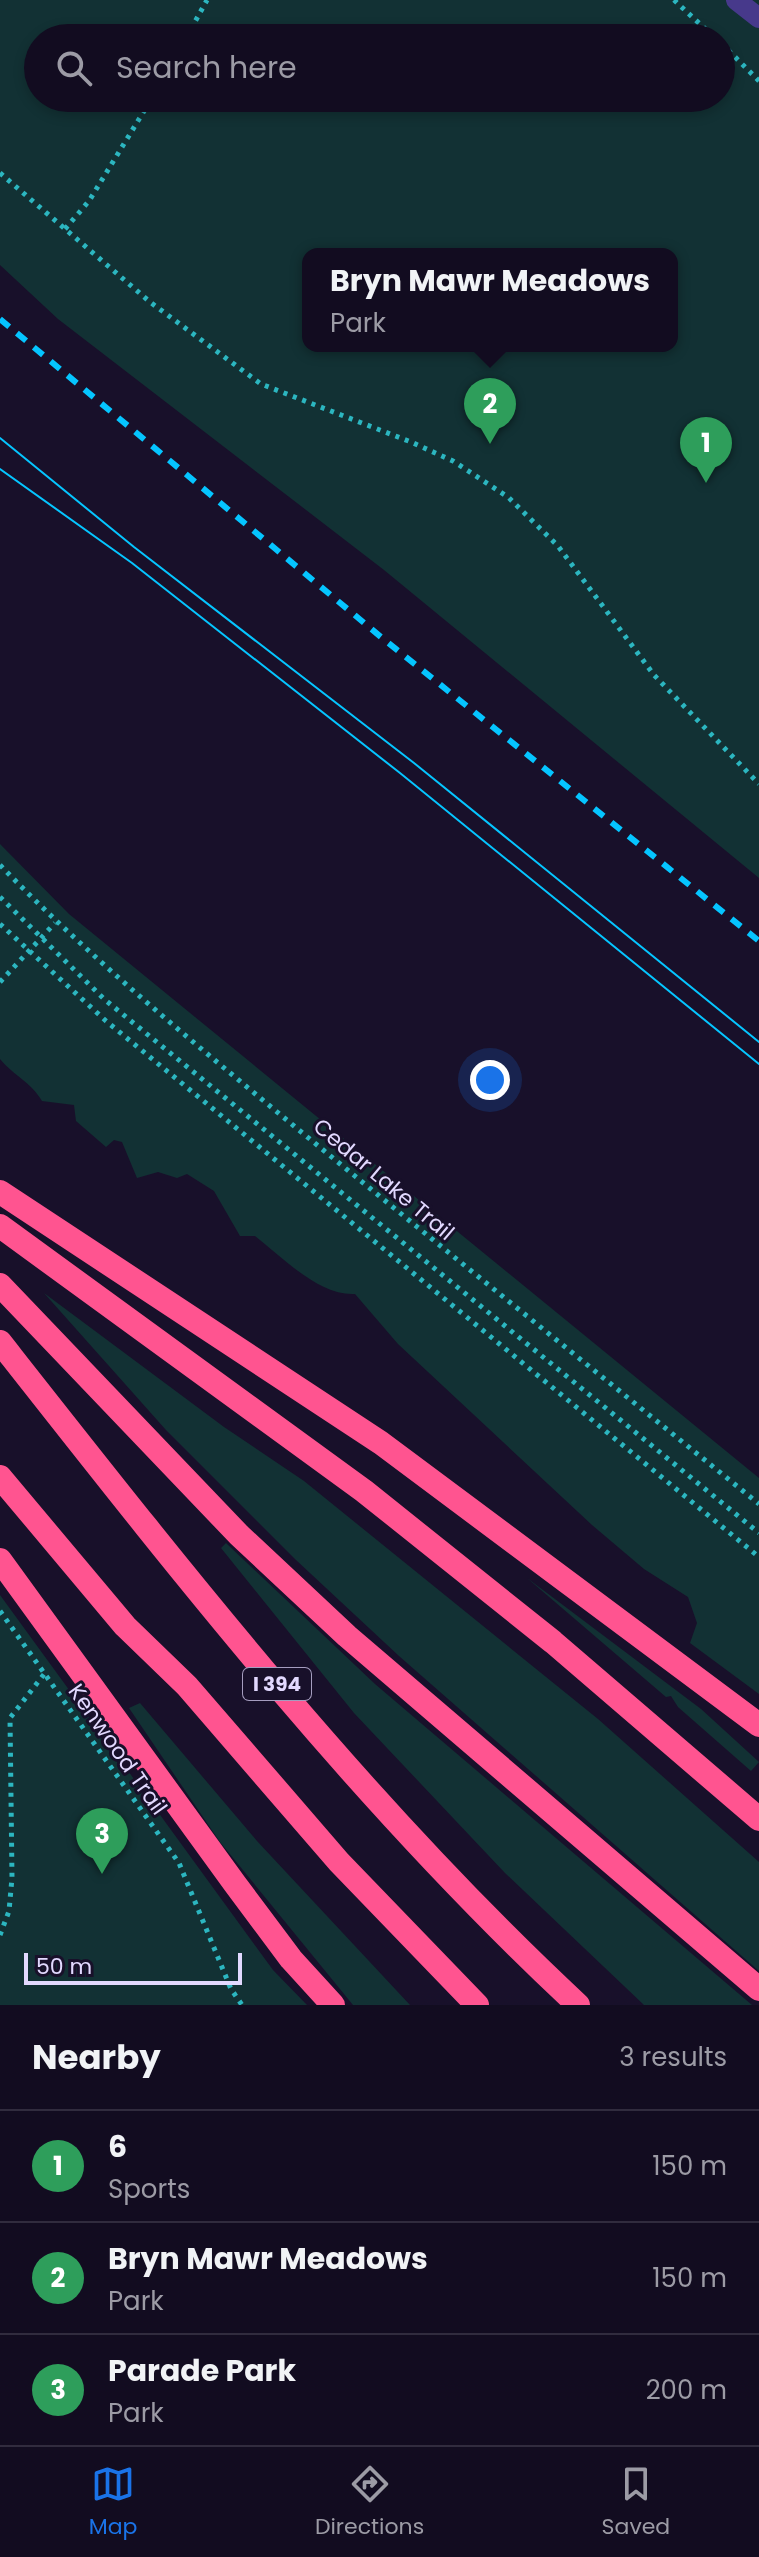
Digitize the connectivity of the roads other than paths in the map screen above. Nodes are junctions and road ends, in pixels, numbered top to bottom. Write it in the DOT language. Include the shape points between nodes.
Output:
graph roads {
  1 [pos="736,0"];
  2 [pos="759,18"];
  3 [pos="0,1192"];
  4 [pos="0,1226"];
  5 [pos="0,1285"];
  6 [pos="0,1342"];
  7 [pos="0,1477"];
  8 [pos="0,1560"];
  9 [pos="752,1722"];
  10 [pos="759,1819"];
  11 [pos="759,1989"];
  12 [pos="333,2005"];
  13 [pos="477,2005"];
  14 [pos="578,2005"];
  1 -- 2 [label="lane"];
  3 -- 9 [label="highway" via="381,1443"];
  4 -- 10 [label="highway" via="364,1491 553,1642"];
  5 -- 11 [label="highway" via="239,1535 386,1671"];
  6 -- 14 [label="highway, I 394" via="349,1769"];
  7 -- 13 [label="highway" via="125,1626 187,1686 339,1862"];
  8 -- 12 [label="highway" via="291,1959"];
}
